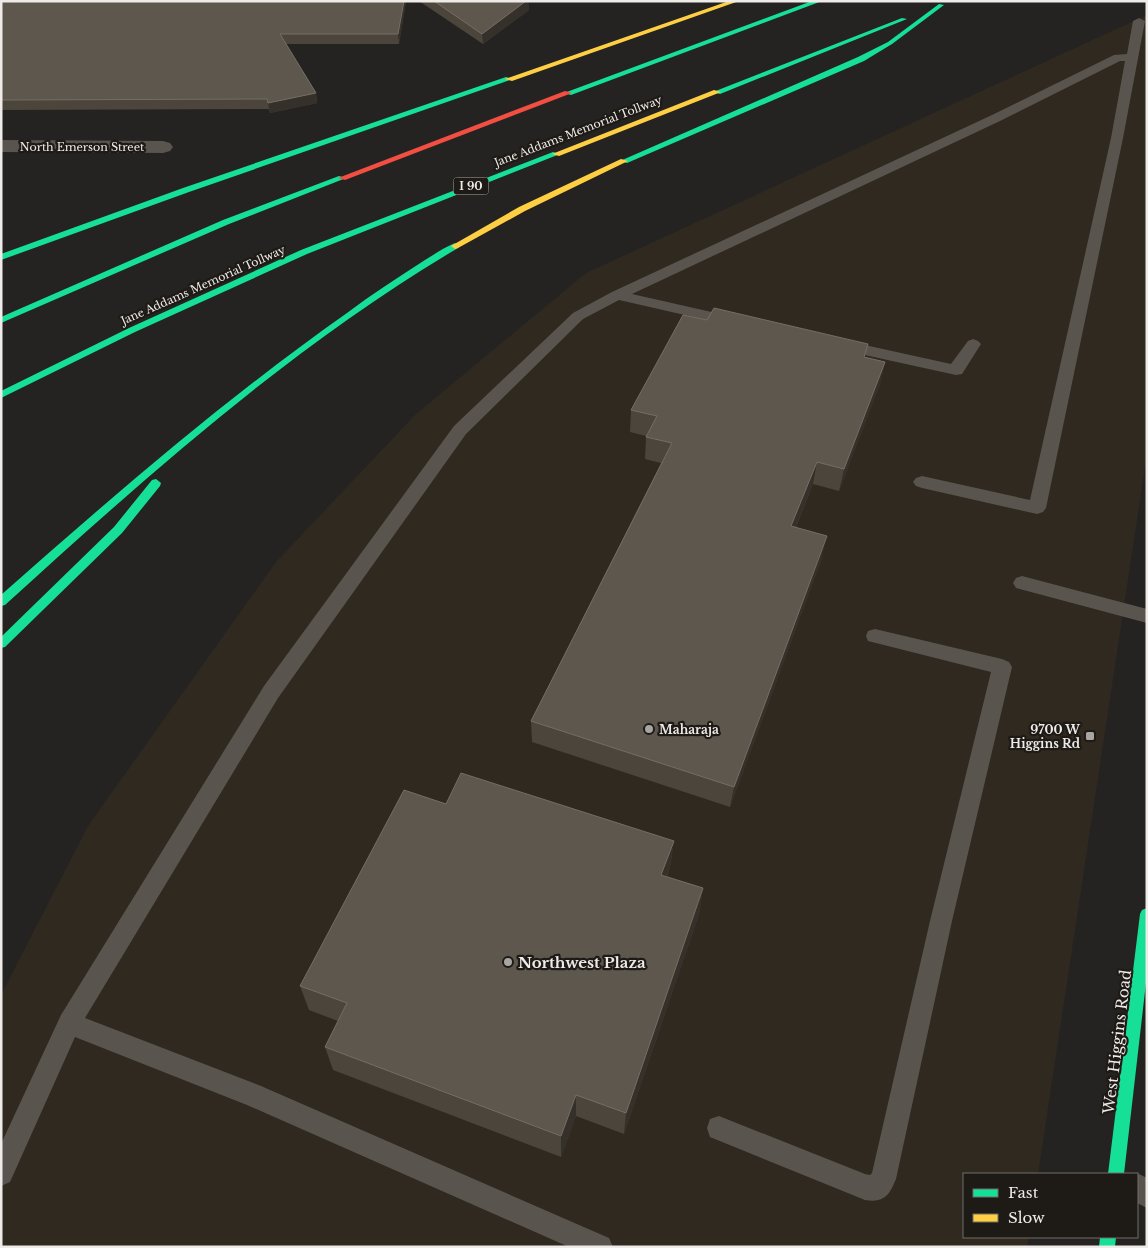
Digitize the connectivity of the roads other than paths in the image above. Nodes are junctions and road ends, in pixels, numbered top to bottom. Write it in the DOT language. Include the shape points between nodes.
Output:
graph roads {
  1 [pos="736,1"];
  2 [pos="819,1"];
  3 [pos="946,3"];
  4 [pos="1140,21"];
  5 [pos="1133,57"];
  6 [pos="1,146"];
  7 [pos="163,147"];
  8 [pos="1,257"];
  9 [pos="617,295"];
  10 [pos="1,320"];
  11 [pos="746,324"];
  12 [pos="830,342"];
  13 [pos="973,344"];
  14 [pos="1,395"];
  15 [pos="198,432"];
  16 [pos="922,482"];
  17 [pos="1022,583"];
  18 [pos="1,602"];
  19 [pos="1147,616"];
  20 [pos="875,636"];
  21 [pos="1,644"];
  22 [pos="1147,914"];
  23 [pos="69,1023"];
  24 [pos="719,1128"];
  25 [pos="1119,1172"];
  26 [pos="1,1173"];
  27 [pos="1138,1187"];
  28 [pos="1147,1196"];
  29 [pos="600,1247"];
  1 -- 8 [label="main road" via="205,183"];
  2 -- 10 [label="main road" via="226,222"];
  3 -- 14 [label="main road, Jane Addams Memorial Tollway / I 90" via="304,252 132,330"];
  3 -- 15 [label="main road" via="872,54 590,176 445,251 359,307 272,371"];
  4 -- 5 [label="lane"];
  5 -- 9 [label="lane" via="1118,58"];
  5 -- 16 [label="lane" via="1037,508"];
  6 -- 7 [label="street, North Emerson Street"];
  9 -- 11 [label="lane"];
  9 -- 23 [label="lane" via="578,316 460,430 271,692"];
  12 -- 13 [label="lane" via="956,370"];
  15 -- 18 [label="main road" via="70,539"];
  15 -- 21 [label="main road" via="118,530"];
  17 -- 19 [label="lane"];
  20 -- 24 [label="lane" via="1002,667 940,921 883,1179 876,1189 865,1187"];
  22 -- 25 [label="main road, West Higgins Road"];
  23 -- 26 [label="lane"];
  23 -- 29 [label="lane" via="252,1095"];
  27 -- 28 [label="lane"];
}
